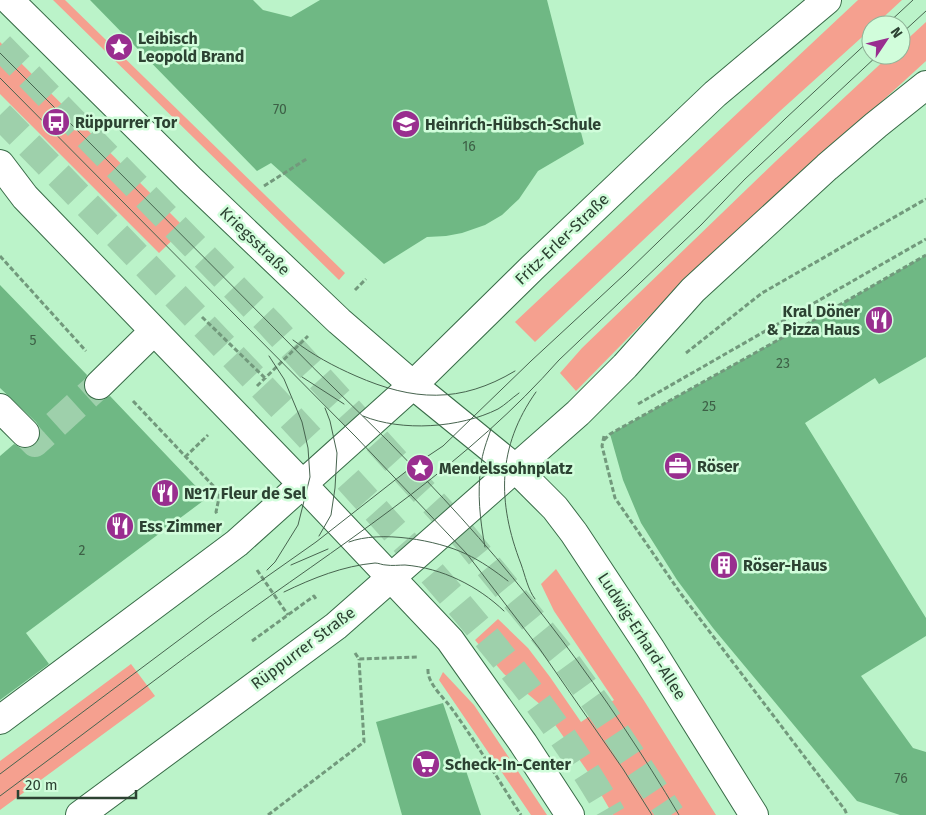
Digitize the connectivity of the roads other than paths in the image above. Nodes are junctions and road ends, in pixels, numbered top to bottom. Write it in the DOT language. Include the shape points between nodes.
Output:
graph roads {
  1 [pos="9,0"];
  2 [pos="827,0"];
  3 [pos="926,85"];
  4 [pos="0,164"];
  5 [pos="154,331"];
  6 [pos="99,385"];
  7 [pos="413,385"];
  8 [pos="0,408"];
  9 [pos="26,433"];
  10 [pos="515,468"];
  11 [pos="303,484"];
  12 [pos="391,577"];
  13 [pos="0,720"];
  14 [pos="80,815"];
  15 [pos="570,815"];
  16 [pos="754,815"];
  1 -- 7 [label="main road, Kriegsstraße" via="190,179 331,313"];
  2 -- 7 [label="main road, Fritz-Erler-Straße" via="715,94"];
  3 -- 10 [label="main road" via="876,124 700,284 578,413"];
  4 -- 5 [label="main road" via="25,197"];
  5 -- 6 [label="main road"];
  5 -- 11 [label="main road"];
  7 -- 10 [label="main road, Kriegsstraße"];
  7 -- 11 [label="main road, Fritz-Erler-Straße"];
  8 -- 9 [label="main road"];
  10 -- 12 [label="main road, Rüppurrer Straße"];
  10 -- 16 [label="main road, Ludwig-Erhard-Allee" via="555,508 574,533"];
  11 -- 12 [label="main road"];
  11 -- 13 [label="main road" via="245,553"];
  12 -- 14 [label="main road, Rüppurrer Straße" via="336,626"];
  12 -- 15 [label="main road" via="450,640 523,742"];
}
